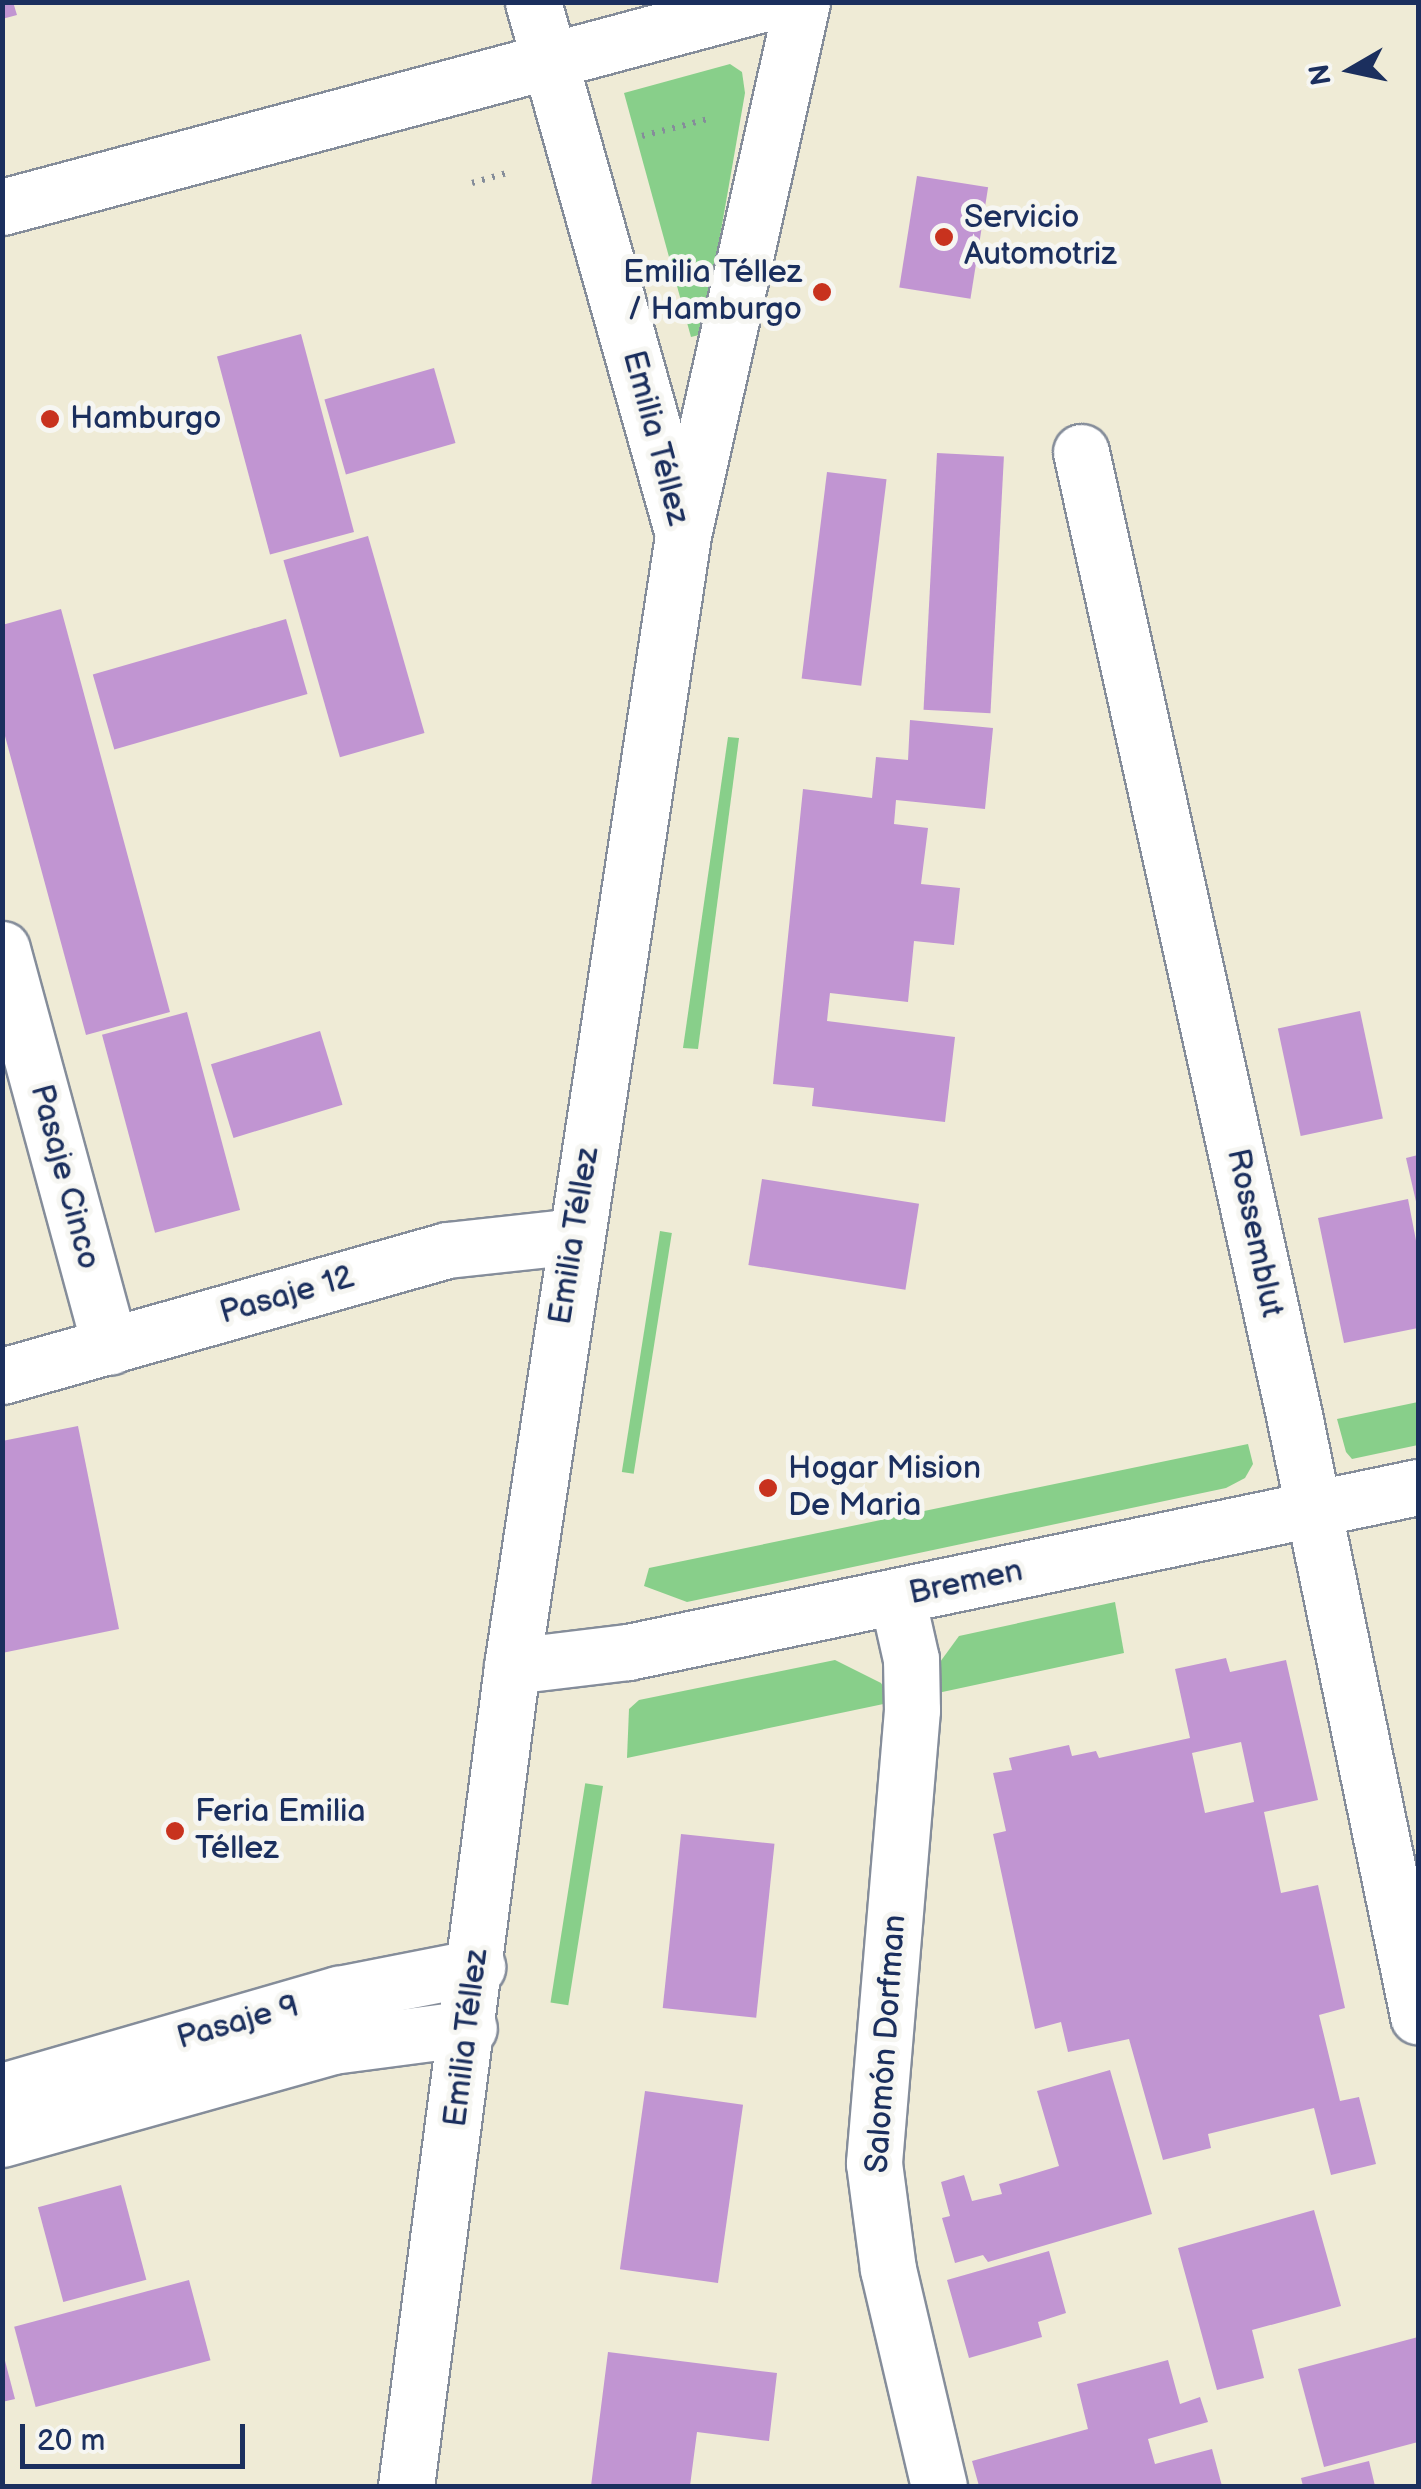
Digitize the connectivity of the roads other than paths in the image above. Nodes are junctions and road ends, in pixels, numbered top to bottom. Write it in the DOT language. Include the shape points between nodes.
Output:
graph roads {
  1 [pos="533,2"];
  2 [pos="769,2"];
  3 [pos="802,2"];
  4 [pos="550,61"];
  5 [pos="2,207"];
  6 [pos="1081,452"];
  7 [pos="683,535"];
  8 [pos="2,949"];
  9 [pos="574,1236"];
  10 [pos="110,1347"];
  11 [pos="2,1376"];
  12 [pos="1418,1487"];
  13 [pos="1313,1509"];
  14 [pos="897,1597"];
  15 [pos="512,1666"];
  16 [pos="477,1967"];
  17 [pos="1418,2016"];
  18 [pos="469,2028"];
  19 [pos="2,2090"];
  20 [pos="2,2139"];
  21 [pos="406,2486"];
  22 [pos="938,2486"];
  1 -- 4 [label="street, Emilia Téllez"];
  2 -- 4 [label="street"];
  3 -- 7 [label="street"];
  4 -- 5 [label="street"];
  4 -- 7 [label="street, Emilia Téllez"];
  6 -- 13 [label="street, Rossemblut"];
  7 -- 9 [label="street, Emilia Téllez"];
  8 -- 10 [label="street, Pasaje Cinco"];
  9 -- 10 [label="street, Pasaje 12" via="447,1250"];
  9 -- 15 [label="street, Emilia Téllez"];
  10 -- 11 [label="street, Pasaje 12"];
  12 -- 13 [label="street, Bremen"];
  13 -- 14 [label="street, Bremen"];
  13 -- 17 [label="street, Rossemblut"];
  14 -- 15 [label="street, Bremen" via="628,1652"];
  14 -- 22 [label="street, Salomón Dorfman" via="912,1710 874,2163 888,2269"];
  15 -- 16 [label="street, Emilia Téllez"];
  16 -- 18 [label="street, Emilia Téllez"];
  16 -- 19 [label="street, Pasaje 9" via="339,1994"];
  18 -- 20 [label="street" via="322,2049"];
  18 -- 21 [label="street, Emilia Téllez"];
}
